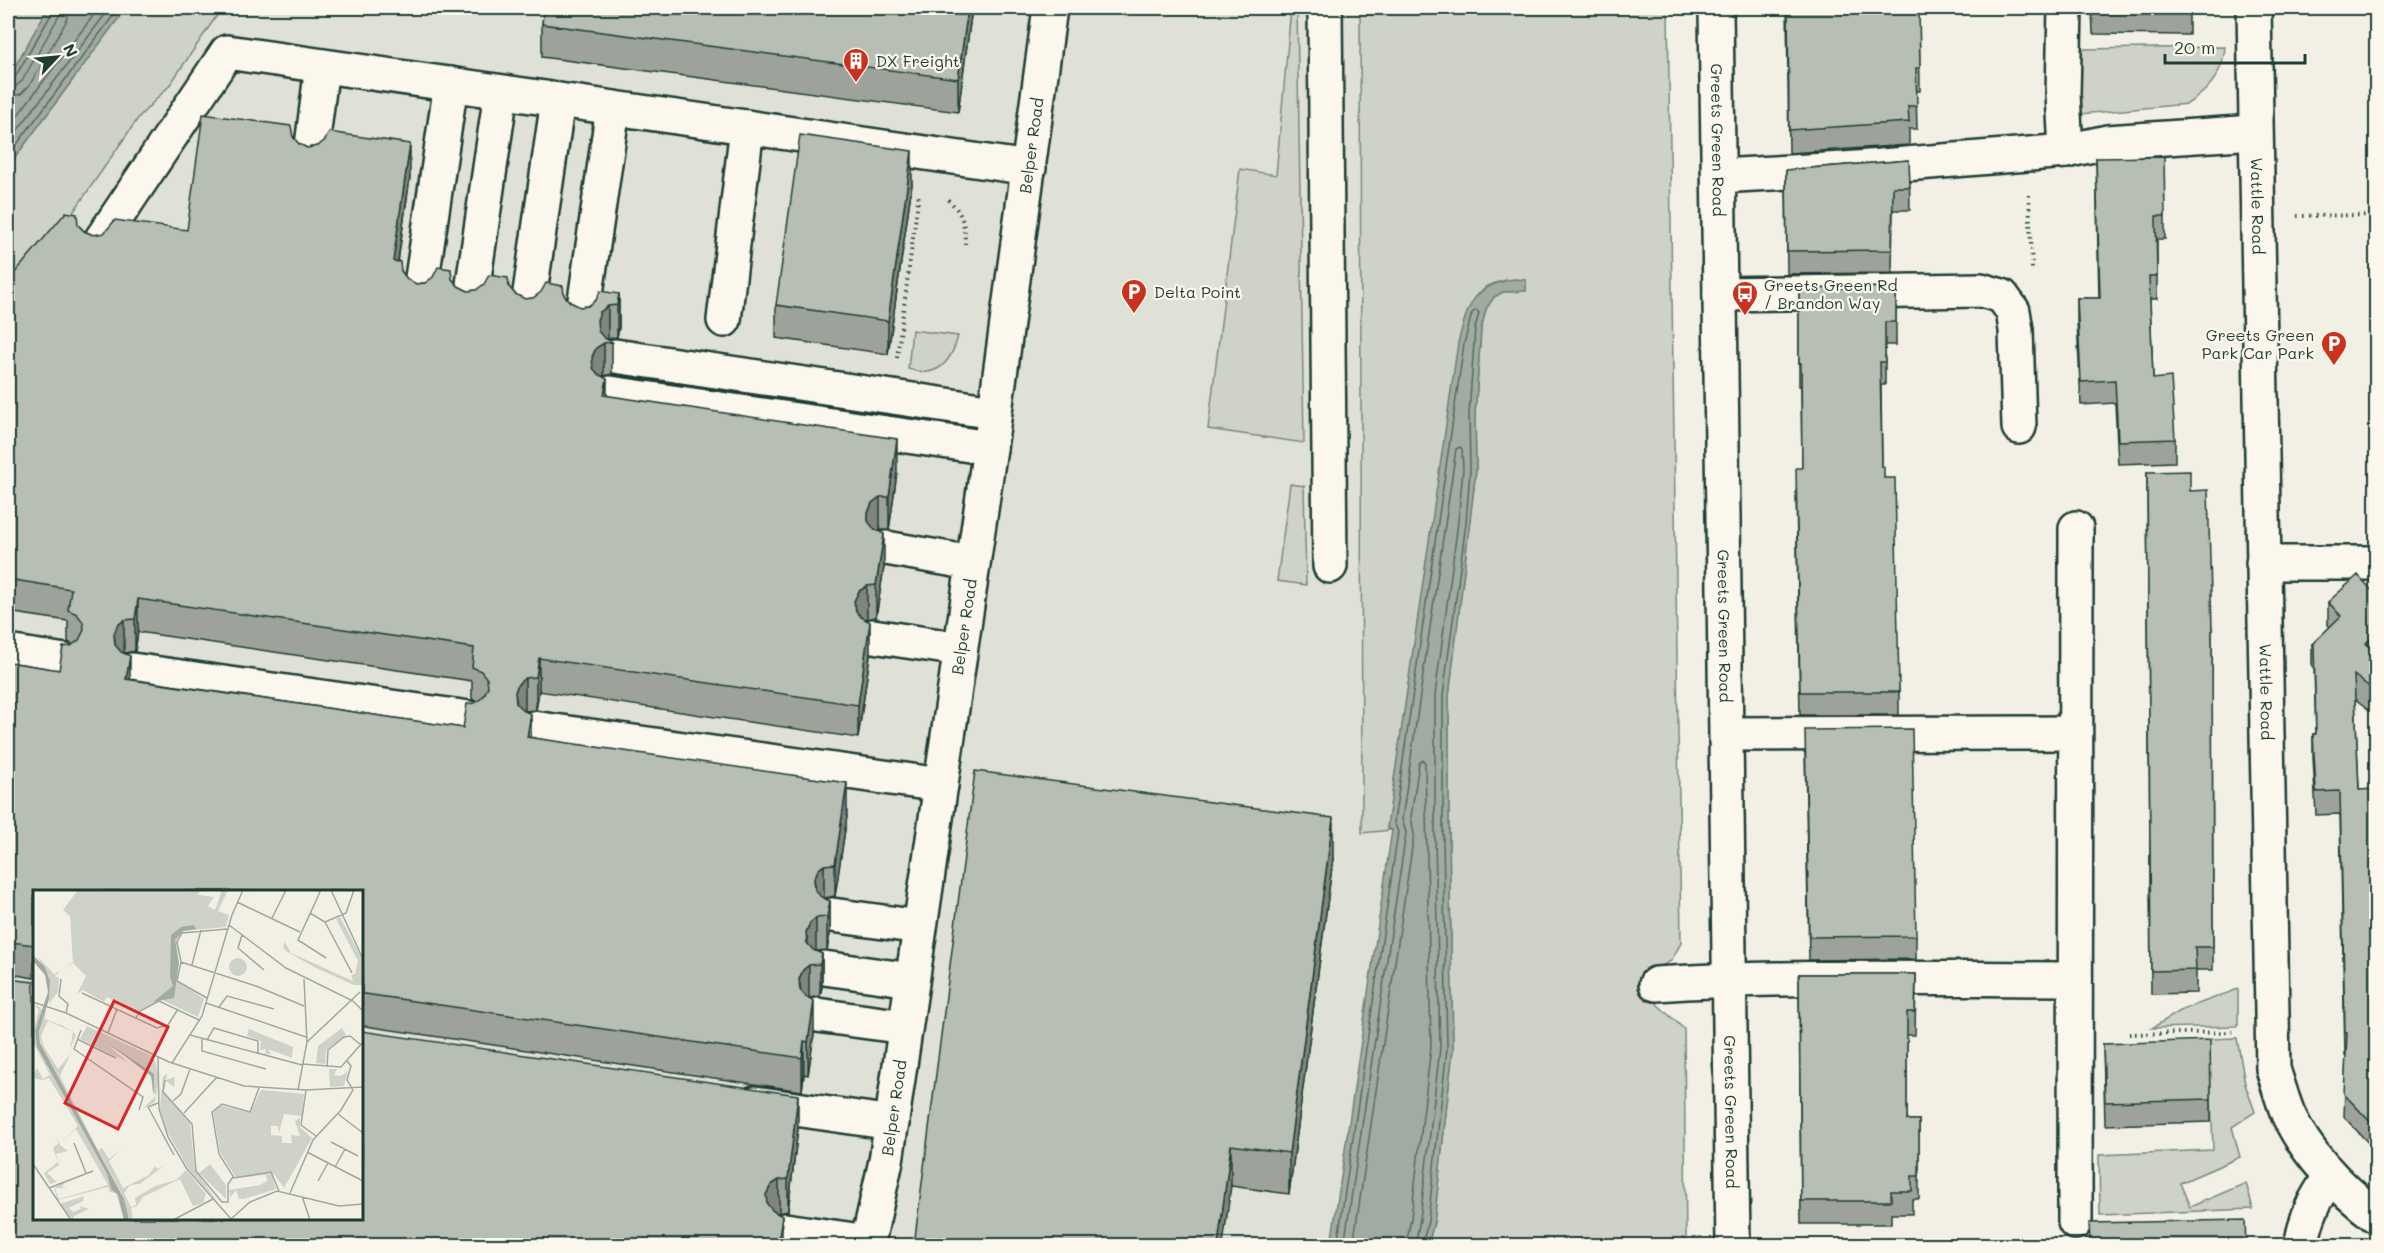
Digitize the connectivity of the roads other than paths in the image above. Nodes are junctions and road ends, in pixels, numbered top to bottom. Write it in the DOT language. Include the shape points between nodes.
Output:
graph roads {
  1 [pos="1050,8"];
  2 [pos="1325,8"];
  3 [pos="1716,8"];
  4 [pos="2065,8"];
  5 [pos="2254,8"];
  6 [pos="322,66"];
  7 [pos="452,84"];
  8 [pos="501,92"];
  9 [pos="558,100"];
  10 [pos="613,108"];
  11 [pos="747,127"];
  12 [pos="2255,132"];
  13 [pos="2066,152"];
  14 [pos="310,162"];
  15 [pos="1029,168"];
  16 [pos="1719,176"];
  17 [pos="95,249"];
  18 [pos="1720,294"];
  19 [pos="419,298"];
  20 [pos="470,305"];
  21 [pos="527,313"];
  22 [pos="724,320"];
  23 [pos="582,321"];
  24 [pos="615,356"];
  25 [pos="610,393"];
  26 [pos="994,412"];
  27 [pos="2019,427"];
  28 [pos="990,447"];
  29 [pos="2076,528"];
  30 [pos="886,548"];
  31 [pos="972,563"];
  32 [pos="2263,563"];
  33 [pos="2376,563"];
  34 [pos="1330,566"];
  35 [pos="873,636"];
  36 [pos="960,649"];
  37 [pos="8,652"];
  38 [pos="65,661"];
  39 [pos="132,670"];
  40 [pos="469,718"];
  41 [pos="533,728"];
  42 [pos="2075,733"];
  43 [pos="1727,734"];
  44 [pos="941,785"];
  45 [pos="832,915"];
  46 [pos="920,927"];
  47 [pos="824,968"];
  48 [pos="2075,979"];
  49 [pos="912,980"];
  50 [pos="1730,980"];
  51 [pos="1656,984"];
  52 [pos="817,1015"];
  53 [pos="905,1027"];
  54 [pos="729,1099"];
  55 [pos="892,1123"];
  56 [pos="2331,1176"];
  57 [pos="2376,1216"];
  58 [pos="2075,1222"];
  59 [pos="785,1230"];
  60 [pos="868,1244"];
  61 [pos="1733,1245"];
  62 [pos="2301,1245"];
  1 -- 15 [label="street, Belper Road"];
  2 -- 34 [label="street"];
  3 -- 16 [label="street, Greets Green Road"];
  4 -- 13 [label="street"];
  5 -- 12 [label="street, Wattle Road"];
  6 -- 7 [label="street"];
  6 -- 14 [label="street"];
  6 -- 17 [label="street" via="227,52"];
  7 -- 8 [label="street"];
  7 -- 19 [label="street"];
  8 -- 9 [label="street"];
  8 -- 20 [label="street"];
  9 -- 10 [label="street"];
  9 -- 21 [label="street"];
  10 -- 11 [label="street"];
  10 -- 23 [label="street"];
  11 -- 15 [label="street"];
  11 -- 22 [label="street"];
  12 -- 13 [label="street" via="2107,142"];
  12 -- 32 [label="street, Wattle Road"];
  13 -- 16 [label="street"];
  15 -- 26 [label="street, Belper Road"];
  16 -- 18 [label="street, Greets Green Road"];
  18 -- 27 [label="street" via="1981,290 2002,296 2013,311 2016,330"];
  18 -- 43 [label="street, Greets Green Road"];
  24 -- 26 [label="street"];
  25 -- 28 [label="street"];
  26 -- 28 [label="street, Belper Road"];
  28 -- 31 [label="street, Belper Road"];
  29 -- 42 [label="street"];
  30 -- 31 [label="street"];
  31 -- 36 [label="street, Belper Road"];
  32 -- 33 [label="street"];
  32 -- 56 [label="street, Wattle Road" via="2273,1069 2289,1114"];
  35 -- 36 [label="street"];
  36 -- 44 [label="street, Belper Road"];
  37 -- 38 [label="street"];
  39 -- 40 [label="street"];
  41 -- 44 [label="street"];
  42 -- 43 [label="street"];
  42 -- 48 [label="street"];
  43 -- 50 [label="street, Greets Green Road"];
  44 -- 46 [label="street, Belper Road"];
  45 -- 46 [label="street"];
  46 -- 49 [label="street, Belper Road"];
  47 -- 49 [label="street"];
  48 -- 50 [label="street"];
  48 -- 58 [label="street"];
  49 -- 53 [label="street, Belper Road"];
  50 -- 51 [label="street"];
  50 -- 61 [label="street, Greets Green Road"];
  52 -- 53 [label="street"];
  53 -- 55 [label="street, Belper Road"];
  54 -- 55 [label="street"];
  55 -- 60 [label="street, Belper Road"];
  56 -- 57 [label="street, Wattle Road"];
  56 -- 62 [label="street" via="2311,1207"];
  59 -- 60 [label="street"];
}
